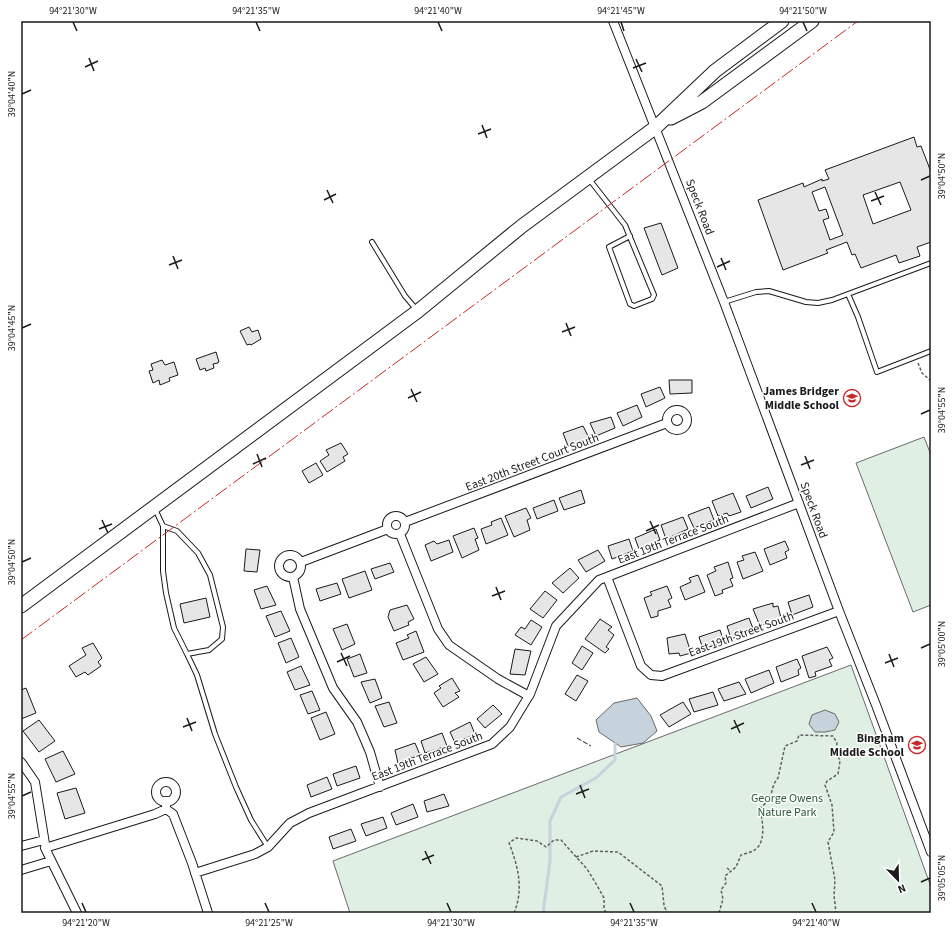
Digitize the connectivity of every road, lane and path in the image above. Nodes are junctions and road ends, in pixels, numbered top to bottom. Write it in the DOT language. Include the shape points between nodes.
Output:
graph roads {
  1 [pos="613,21"];
  2 [pos="782,21"];
  3 [pos="812,21"];
  4 [pos="656,127"];
  5 [pos="588,177"];
  6 [pos="630,236"];
  7 [pos="372,242"];
  8 [pos="931,263"];
  9 [pos="848,294"];
  10 [pos="724,302"];
  11 [pos="418,311"];
  12 [pos="931,351"];
  13 [pos="916,357"];
  14 [pos="931,381"];
  15 [pos="667,424"];
  16 [pos="799,503"];
  17 [pos="154,507"];
  18 [pos="405,522"];
  19 [pos="163,526"];
  20 [pos="388,529"];
  21 [pos="400,534"];
  22 [pos="301,562"];
  23 [pos="293,577"];
  24 [pos="608,577"];
  25 [pos="21,606"];
  26 [pos="839,611"];
  27 [pos="187,654"];
  28 [pos="529,696"];
  29 [pos="21,762"];
  30 [pos="380,787"];
  31 [pos="45,844"];
  32 [pos="21,846"];
  33 [pos="268,847"];
  34 [pos="931,852"];
  35 [pos="576,857"];
  36 [pos="51,861"];
  37 [pos="727,868"];
  38 [pos="21,870"];
  39 [pos="731,871"];
  40 [pos="196,873"];
  41 [pos="77,913"];
  42 [pos="208,913"];
  43 [pos="514,913"];
  44 [pos="606,913"];
  45 [pos="667,913"];
  46 [pos="720,913"];
  47 [pos="836,913"];
  1 -- 4 [label="street, Speck Road"];
  2 -- 4 [label="main road" via="715,71"];
  3 -- 4 [label="main road" via="702,102"];
  4 -- 5 [label="main road"];
  4 -- 10 [label="street, Speck Road"];
  5 -- 6 [label="lane" via="625,225"];
  5 -- 11 [label="main road" via="522,226"];
  6 -- 6 [label="lane" via="654,295 652,299 634,306 630,304 609,247"];
  7 -- 11 [label="lane" via="405,296"];
  8 -- 9 [label="lane"];
  9 -- 10 [label="lane" via="818,303 769,291 756,292"];
  9 -- 13 [label="lane" via="877,372"];
  10 -- 16 [label="street, Speck Road"];
  11 -- 17 [label="main road"];
  12 -- 13 [label="lane"];
  13 -- 14 [label="path" via="922,373"];
  15 -- 18 [label="street, East 20th Street Court South"];
  16 -- 24 [label="street, East 19th Terrace South"];
  16 -- 26 [label="street, Speck Road"];
  17 -- 19 [label="lane"];
  17 -- 25 [label="main road"];
  18 -- 20 [label="street, East 20th Street Court South" via="401,517 395,516 387,522"];
  18 -- 21 [label="street" via="404,530"];
  19 -- 27 [label="lane" via="163,571 166,593 174,628"];
  19 -- 27 [label="lane" via="177,532 198,553 210,575 223,627 222,639 208,650"];
  20 -- 21 [label="street" via="391,533"];
  20 -- 22 [label="street"];
  21 -- 28 [label="street" via="438,629 449,646 498,679"];
  22 -- 23 [label="street" via="300,571"];
  22 -- 23 [label="street" via="290,555 281,559 280,572"];
  23 -- 30 [label="street" via="300,609 334,688 357,722 370,752"];
  24 -- 26 [label="street, East 19th Street South" via="641,666 651,675 662,676"];
  24 -- 28 [label="street, East 19th Terrace South" via="590,589 556,626"];
  26 -- 34 [label="street, Speck Road"];
  27 -- 33 [label="lane" via="197,675 215,734 236,787 251,820"];
  28 -- 30 [label="street, East 19th Terrace South" via="510,727 492,744"];
  29 -- 31 [label="street" via="35,782"];
  30 -- 33 [label="street, East 19th Terrace South" via="309,813 290,824"];
  31 -- 32 [label="street"];
  31 -- 36 [label="street"];
  31 -- 40 [label="street" via="155,814 166,805 173,814"];
  33 -- 40 [label="street, East 19th Terrace South" via="255,854"];
  35 -- 43 [label="path" via="561,840 554,840 546,847 537,841 516,838 509,842 520,879"];
  35 -- 44 [label="path" via="587,869 604,898"];
  35 -- 45 [label="path" via="593,851 618,852 662,886"];
  36 -- 38 [label="street"];
  36 -- 41 [label="street"];
  37 -- 39 [label="path"];
  39 -- 46 [label="path" via="725,876 726,883 721,890 723,899"];
  39 -- 47 [label="path" via="741,856 759,846 762,835 760,808 768,800 778,778 785,746 797,740 799,735 833,736 837,742 836,750 840,761 838,774 825,785 832,805 834,832 828,842 835,880"];
  40 -- 42 [label="street"];
}
